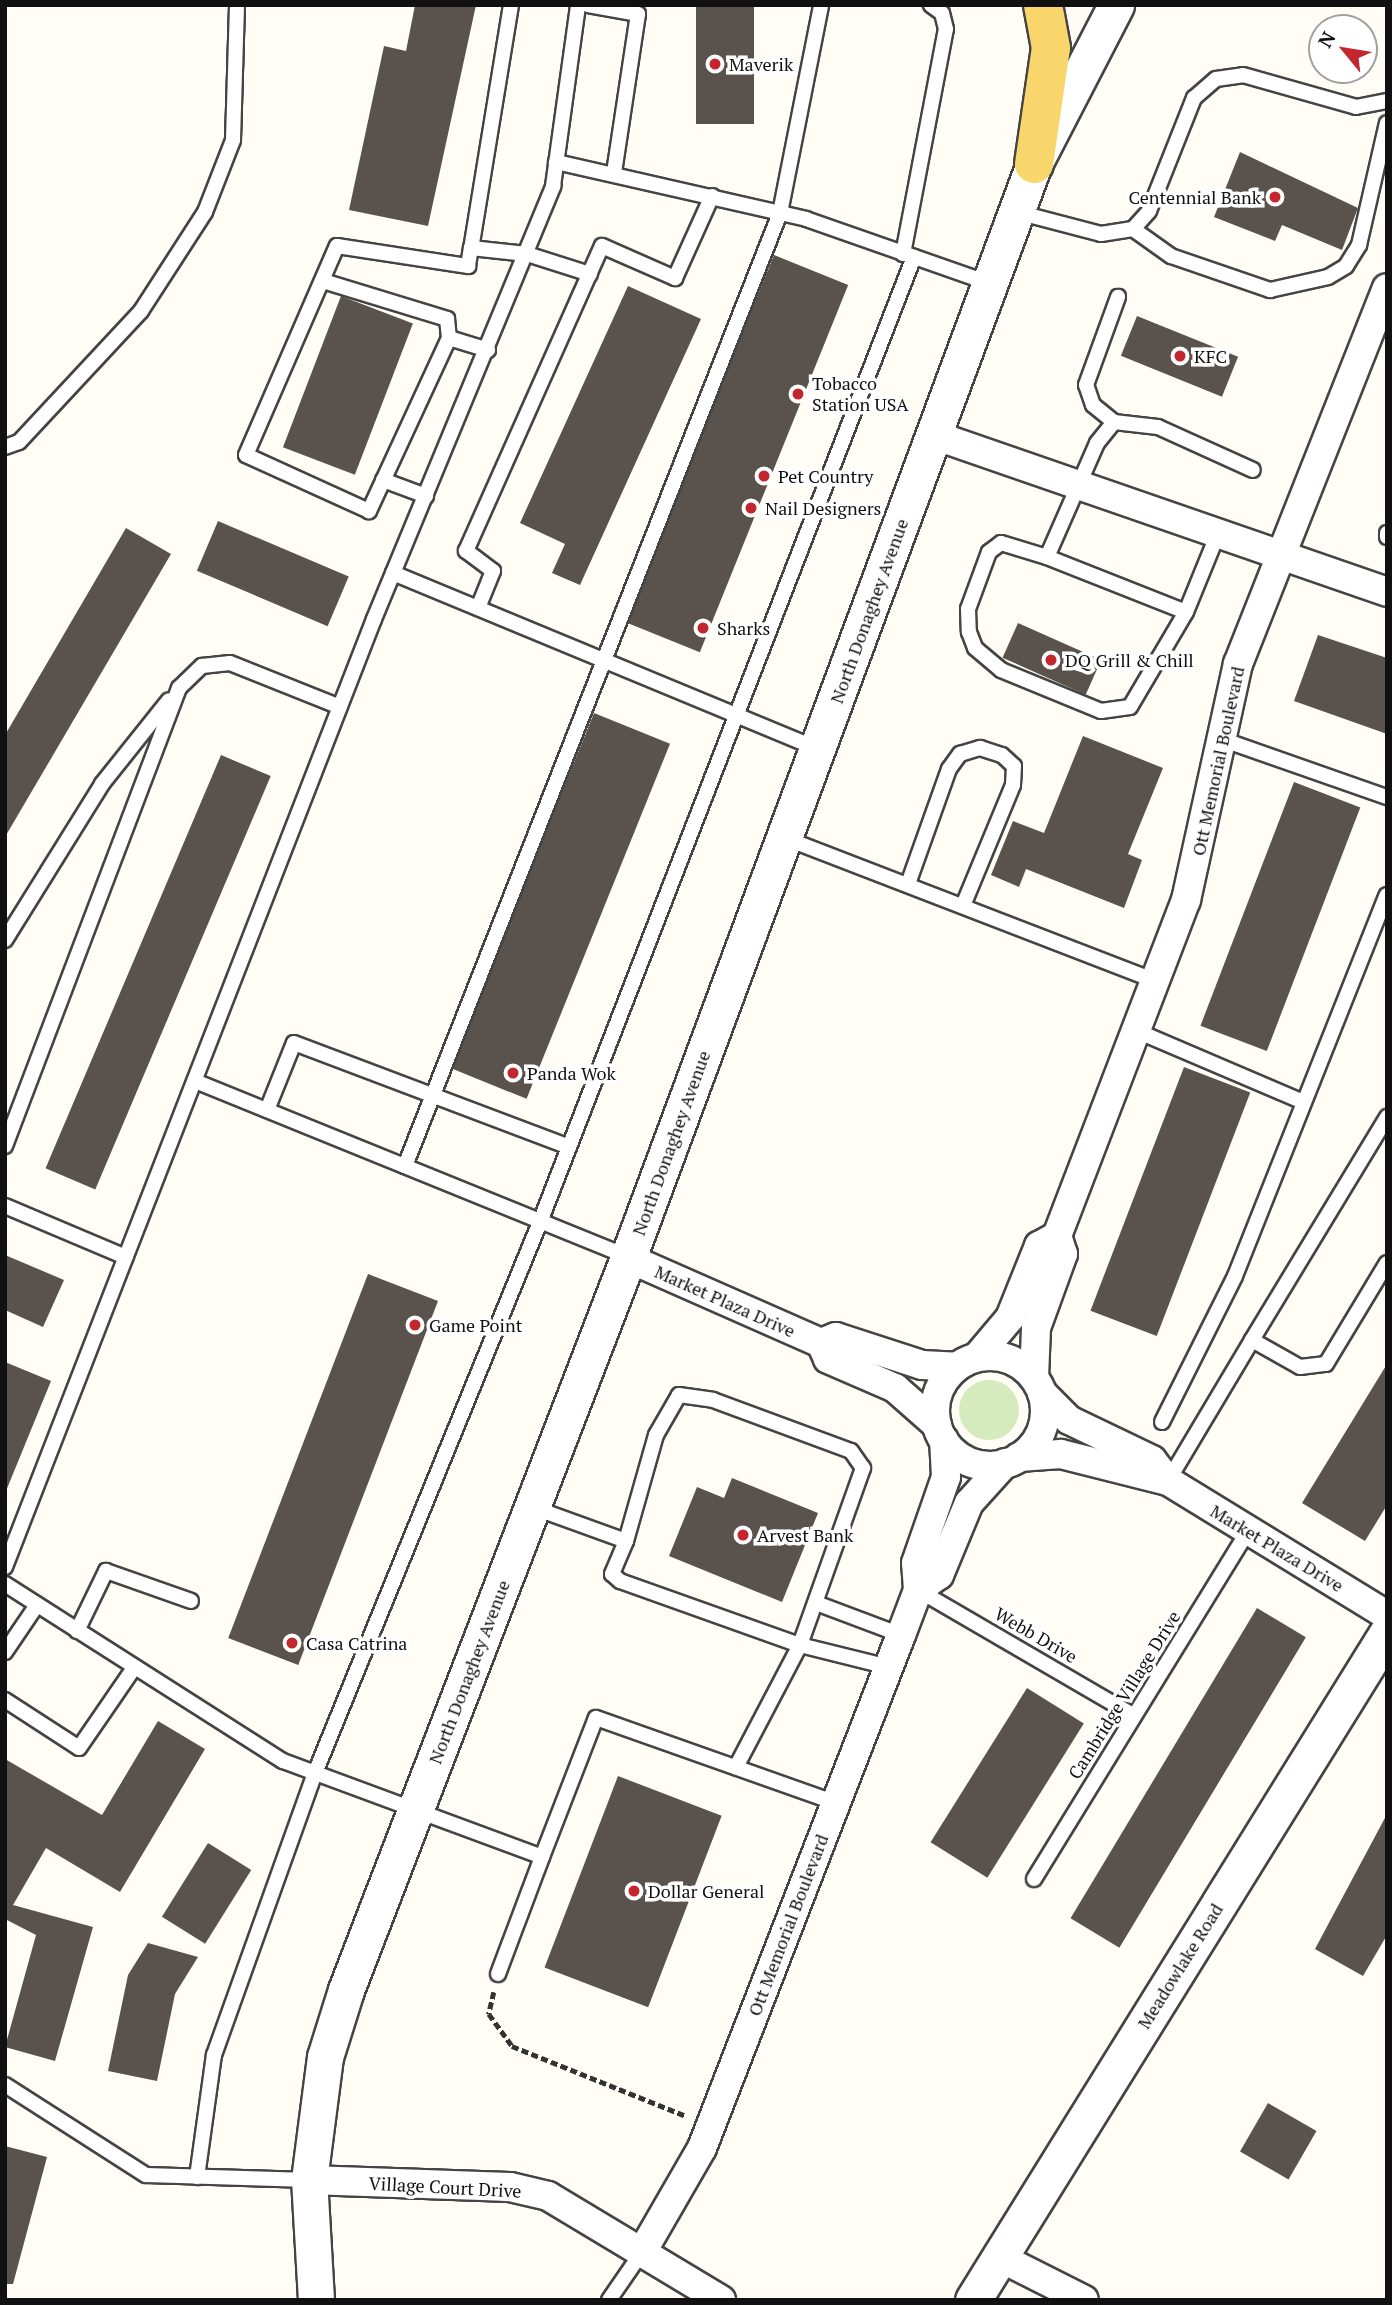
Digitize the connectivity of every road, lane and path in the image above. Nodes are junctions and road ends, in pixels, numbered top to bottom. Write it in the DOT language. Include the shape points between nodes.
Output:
graph roads {
  1 [pos="237,5"];
  2 [pos="511,5"];
  3 [pos="578,5"];
  4 [pos="588,5"];
  5 [pos="821,5"];
  6 [pos="931,5"];
  7 [pos="1044,5"];
  8 [pos="1116,5"];
  9 [pos="1136,5"];
  10 [pos="1098,38"];
  11 [pos="1387,101"];
  12 [pos="1387,123"];
  13 [pos="556,162"];
  14 [pos="1034,164"];
  15 [pos="614,173"];
  16 [pos="712,197"];
  17 [pos="1016,211"];
  18 [pos="780,214"];
  19 [pos="1133,229"];
  20 [pos="471,248"];
  21 [pos="527,254"];
  22 [pos="909,255"];
  23 [pos="590,274"];
  24 [pos="323,281"];
  25 [pos="990,284"];
  26 [pos="1387,288"];
  27 [pos="1118,297"];
  28 [pos="449,338"];
  29 [pos="488,350"];
  30 [pos="1114,422"];
  31 [pos="934,435"];
  32 [pos="5,447"];
  33 [pos="1253,470"];
  34 [pos="383,480"];
  35 [pos="1079,483"];
  36 [pos="426,496"];
  37 [pos="1219,530"];
  38 [pos="1284,552"];
  39 [pos="1047,558"];
  40 [pos="393,573"];
  41 [pos="1387,592"];
  42 [pos="478,608"];
  43 [pos="1186,612"];
  44 [pos="604,660"];
  45 [pos="179,688"];
  46 [pos="340,707"];
  47 [pos="739,716"];
  48 [pos="1221,738"];
  49 [pos="818,749"];
  50 [pos="1387,797"];
  51 [pos="785,838"];
  52 [pos="908,884"];
  53 [pos="1387,895"];
  54 [pos="963,906"];
  55 [pos="5,940"];
  56 [pos="1156,981"];
  57 [pos="1137,1031"];
  58 [pos="195,1081"];
  59 [pos="432,1096"];
  60 [pos="1301,1101"];
  61 [pos="267,1110"];
  62 [pos="1387,1117"];
  63 [pos="5,1146"];
  64 [pos="569,1147"];
  65 [pos="405,1166"];
  66 [pos="5,1206"];
  67 [pos="540,1222"];
  68 [pos="1057,1236"];
  69 [pos="126,1257"];
  70 [pos="628,1258"];
  71 [pos="1387,1263"];
  72 [pos="1252,1339"];
  73 [pos="821,1343"];
  74 [pos="967,1362"];
  75 [pos="1038,1385"];
  76 [pos="1161,1422"];
  77 [pos="940,1433"];
  78 [pos="1012,1460"];
  79 [pos="1168,1481"];
  80 [pos="532,1507"];
  81 [pos="1248,1531"];
  82 [pos="626,1541"];
  83 [pos="5,1567"];
  84 [pos="5,1584"];
  85 [pos="918,1590"];
  86 [pos="191,1601"];
  87 [pos="816,1603"];
  88 [pos="37,1605"];
  89 [pos="1387,1615"];
  90 [pos="77,1631"];
  91 [pos="1387,1633"];
  92 [pos="901,1635"];
  93 [pos="800,1645"];
  94 [pos="5,1652"];
  95 [pos="889,1667"];
  96 [pos="134,1668"];
  97 [pos="5,1700"];
  98 [pos="1133,1715"];
  99 [pos="736,1767"];
  100 [pos="315,1773"];
  101 [pos="836,1803"];
  102 [pos="416,1809"];
  103 [pos="542,1857"];
  104 [pos="1034,1879"];
  105 [pos="498,1974"];
  106 [pos="5,2085"];
  107 [pos="710,2126"];
  108 [pos="197,2177"];
  109 [pos="309,2180"];
  110 [pos="642,2252"];
  111 [pos="999,2258"];
  112 [pos="316,2300"];
  113 [pos="609,2300"];
  114 [pos="721,2300"];
  115 [pos="973,2300"];
  116 [pos="1084,2300"];
  1 -- 32 [label="lane" via="233,140 205,212 133,320 19,442"];
  2 -- 20 [label="lane"];
  3 -- 13 [label="lane"];
  4 -- 15 [label="lane" via="638,14"];
  5 -- 18 [label="lane"];
  6 -- 22 [label="lane" via="942,13 946,29"];
  7 -- 14 [label="main road" via="1051,48"];
  8 -- 10 [label="street, North Donaghey Avenue"];
  9 -- 10 [label="street"];
  10 -- 14 [label="street, North Donaghey Avenue"];
  11 -- 19 [label="lane" via="1356,107 1243,75 1216,79 1194,98 1149,211"];
  12 -- 19 [label="lane" via="1359,245 1328,277 1270,290 1171,256"];
  13 -- 15 [label="lane"];
  13 -- 21 [label="lane"];
  14 -- 17 [label="street, North Donaghey Avenue"];
  15 -- 16 [label="lane"];
  16 -- 18 [label="lane"];
  16 -- 23 [label="lane" via="675,278 602,246"];
  17 -- 19 [label="lane" via="1101,234"];
  17 -- 25 [label="street, North Donaghey Avenue"];
  18 -- 22 [label="lane"];
  18 -- 44 [label="lane"];
  20 -- 21 [label="lane"];
  20 -- 24 [label="lane" via="468,266 337,246"];
  21 -- 23 [label="lane"];
  21 -- 29 [label="lane"];
  22 -- 25 [label="lane"];
  22 -- 47 [label="lane"];
  23 -- 42 [label="lane" via="466,551 494,571"];
  24 -- 28 [label="lane" via="447,319"];
  24 -- 34 [label="lane" via="246,455 369,511"];
  25 -- 31 [label="street, North Donaghey Avenue"];
  26 -- 38 [label="street, Ott Memorial Boulevard"];
  27 -- 30 [label="lane" via="1086,385 1093,405"];
  28 -- 29 [label="lane"];
  28 -- 34 [label="lane"];
  29 -- 36 [label="lane"];
  30 -- 33 [label="lane" via="1158,427"];
  30 -- 35 [label="lane"];
  31 -- 35 [label="street"];
  31 -- 49 [label="street, North Donaghey Avenue"];
  34 -- 36 [label="lane"];
  35 -- 37 [label="street"];
  35 -- 39 [label="lane"];
  36 -- 40 [label="lane"];
  37 -- 38 [label="street"];
  37 -- 43 [label="lane"];
  38 -- 41 [label="street"];
  38 -- 48 [label="street, Ott Memorial Boulevard" via="1238,664"];
  39 -- 43 [label="lane"];
  39 -- 43 [label="lane" via="1001,543 989,552 968,609 969,632 975,648 1001,670 1101,711 1130,707"];
  40 -- 42 [label="lane"];
  40 -- 46 [label="lane"];
  42 -- 44 [label="lane"];
  44 -- 47 [label="lane"];
  44 -- 59 [label="lane"];
  45 -- 46 [label="lane" via="202,666 230,663"];
  45 -- 55 [label="lane" via="102,785"];
  45 -- 63 [label="lane"];
  46 -- 58 [label="lane"];
  47 -- 49 [label="lane"];
  47 -- 64 [label="lane"];
  48 -- 50 [label="lane"];
  48 -- 56 [label="street, Ott Memorial Boulevard" via="1186,900"];
  49 -- 51 [label="street, North Donaghey Avenue"];
  51 -- 52 [label="lane"];
  51 -- 70 [label="street, North Donaghey Avenue"];
  52 -- 54 [label="lane"];
  52 -- 54 [label="lane" via="949,769 960,754 980,748 1002,755 1014,766 1013,785"];
  53 -- 60 [label="lane"];
  54 -- 56 [label="lane"];
  56 -- 57 [label="street, Ott Memorial Boulevard"];
  57 -- 60 [label="lane"];
  57 -- 68 [label="street, Ott Memorial Boulevard"];
  58 -- 61 [label="lane"];
  58 -- 69 [label="lane"];
  59 -- 61 [label="lane" via="294,1043"];
  59 -- 64 [label="lane"];
  59 -- 65 [label="lane"];
  60 -- 76 [label="lane" via="1235,1276"];
  61 -- 65 [label="lane"];
  62 -- 72 [label="lane"];
  64 -- 67 [label="lane"];
  65 -- 67 [label="lane"];
  66 -- 69 [label="lane"];
  67 -- 70 [label="lane"];
  67 -- 100 [label="lane"];
  68 -- 74 [label="street, Ott Memorial Boulevard" via="1040,1246 1010,1318"];
  68 -- 75 [label="street, Ott Memorial Boulevard" via="1063,1254 1036,1328"];
  69 -- 83 [label="lane"];
  70 -- 73 [label="street, Market Plaza Drive"];
  70 -- 80 [label="street, North Donaghey Avenue"];
  71 -- 72 [label="lane" via="1326,1364 1300,1367"];
  72 -- 79 [label="lane"];
  73 -- 74 [label="street, Market Plaza Drive" via="836,1336 922,1365"];
  73 -- 77 [label="street, Market Plaza Drive" via="828,1359 895,1388"];
  74 -- 75 [label="street" via="1009,1359"];
  74 -- 77 [label="street" via="938,1393"];
  75 -- 78 [label="street" via="1042,1429"];
  75 -- 79 [label="street, Market Plaza Drive" via="1069,1420 1152,1460"];
  77 -- 78 [label="street" via="973,1463"];
  77 -- 85 [label="street, Ott Memorial Boulevard" via="946,1477 916,1563"];
  78 -- 79 [label="street, Market Plaza Drive" via="1061,1454"];
  78 -- 85 [label="street, Ott Memorial Boulevard" via="968,1503 939,1575"];
  79 -- 81 [label="street, Market Plaza Drive"];
  80 -- 82 [label="lane"];
  80 -- 102 [label="street, North Donaghey Avenue"];
  81 -- 89 [label="street, Market Plaza Drive"];
  81 -- 98 [label="lane, Cambridge Village Drive"];
  82 -- 87 [label="lane" via="656,1435 679,1395 713,1400 851,1451 863,1468"];
  82 -- 93 [label="lane" via="612,1574 620,1581"];
  84 -- 88 [label="lane"];
  85 -- 92 [label="street, Ott Memorial Boulevard"];
  85 -- 98 [label="lane, Webb Drive"];
  86 -- 90 [label="lane" via="106,1571"];
  87 -- 92 [label="lane"];
  87 -- 93 [label="lane"];
  88 -- 90 [label="lane"];
  88 -- 94 [label="lane"];
  90 -- 96 [label="lane"];
  91 -- 111 [label="street, Meadowlake Road"];
  92 -- 95 [label="street, Ott Memorial Boulevard"];
  93 -- 95 [label="lane"];
  93 -- 99 [label="lane"];
  95 -- 101 [label="street, Ott Memorial Boulevard"];
  96 -- 97 [label="lane" via="79,1748"];
  96 -- 100 [label="lane" via="255,1747"];
  98 -- 104 [label="lane, Cambridge Village Drive"];
  99 -- 101 [label="lane"];
  99 -- 103 [label="lane" via="596,1718"];
  100 -- 102 [label="lane"];
  100 -- 108 [label="lane" via="214,2055"];
  101 -- 107 [label="street, Ott Memorial Boulevard"];
  102 -- 103 [label="lane"];
  102 -- 109 [label="street, North Donaghey Avenue" via="325,2057"];
  103 -- 105 [label="lane"];
  105 -- 107 [label="path" via="489,2014 512,2046"];
  106 -- 108 [label="lane" via="146,2175"];
  107 -- 110 [label="street, Ott Memorial Boulevard"];
  108 -- 109 [label="lane"];
  109 -- 110 [label="street, Village Court Drive" via="510,2187 548,2196"];
  109 -- 112 [label="street, North Donaghey Avenue"];
  110 -- 113 [label="lane"];
  110 -- 114 [label="street, Village Court Drive"];
  111 -- 115 [label="street, Meadowlake Road"];
  111 -- 116 [label="street"];
}
